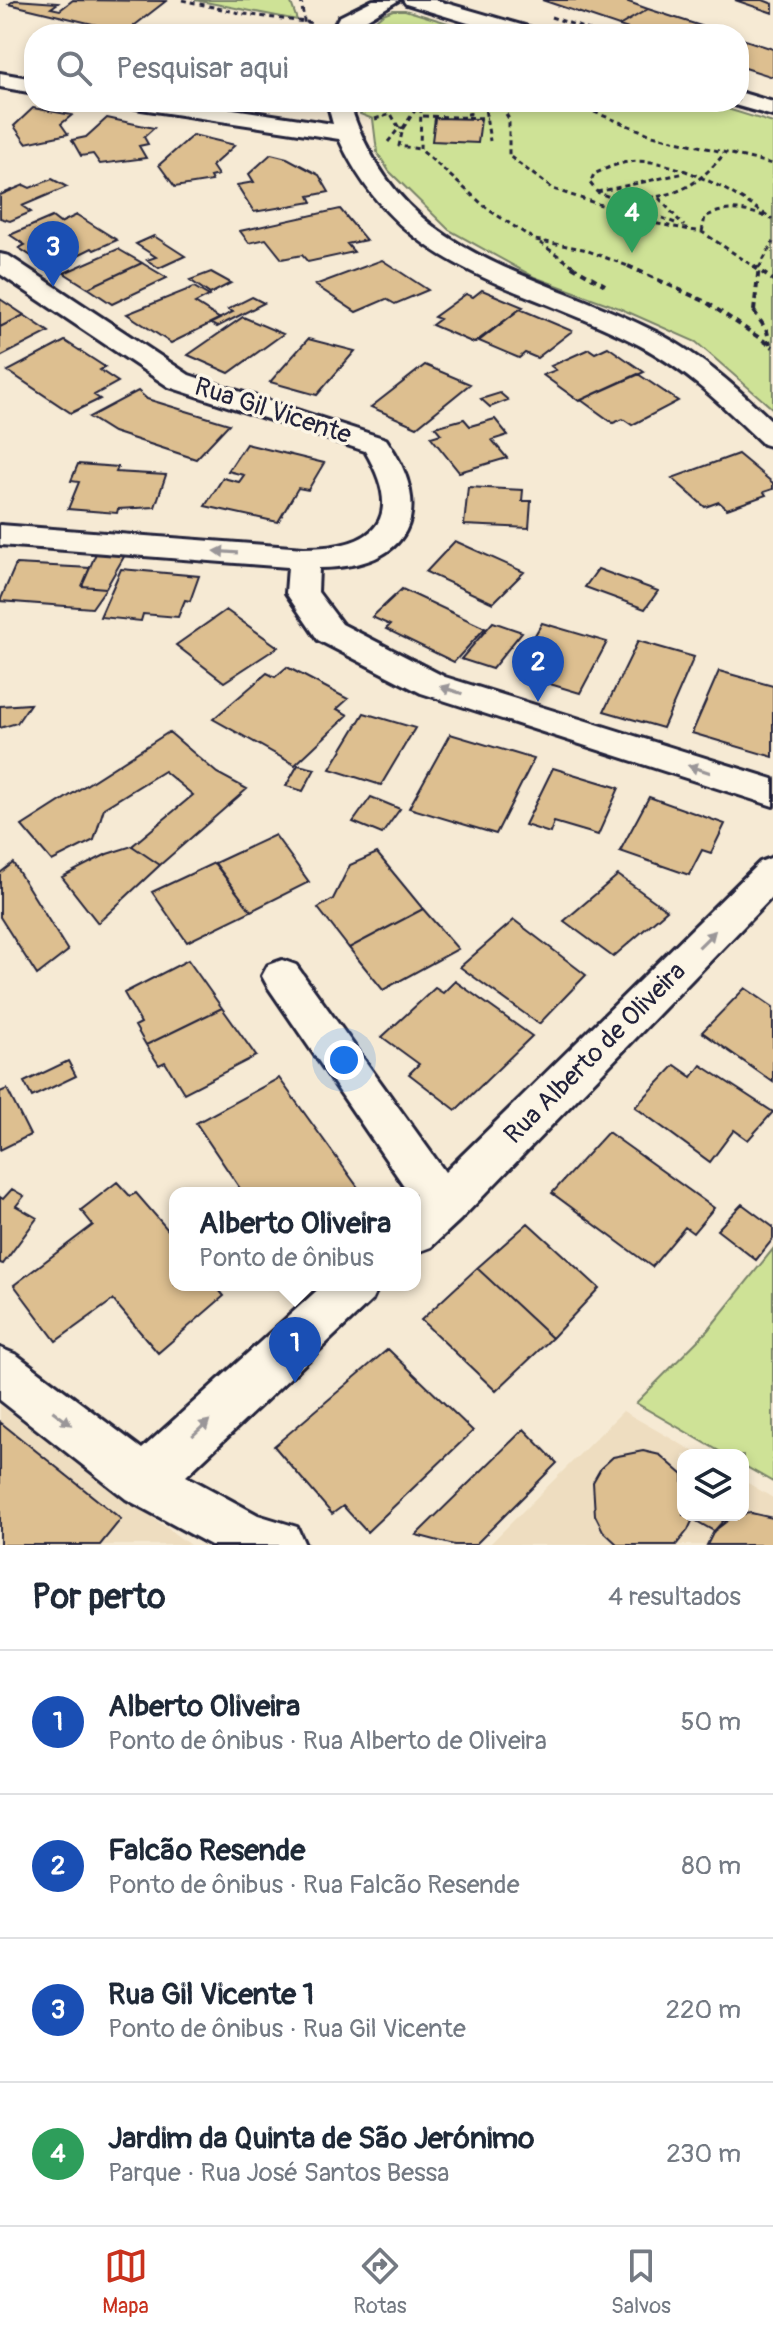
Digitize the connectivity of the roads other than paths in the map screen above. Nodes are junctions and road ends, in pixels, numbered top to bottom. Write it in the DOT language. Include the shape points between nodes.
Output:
graph roads {
  1 [pos="389,0"];
  2 [pos="413,0"];
  3 [pos="346,24"];
  4 [pos="493,24"];
  5 [pos="0,80"];
  6 [pos="24,84"];
  7 [pos="749,102"];
  8 [pos="773,109"];
  9 [pos="207,112"];
  10 [pos="340,112"];
  11 [pos="345,133"];
  12 [pos="0,262"];
  13 [pos="773,438"];
  14 [pos="0,535"];
  15 [pos="304,558"];
  16 [pos="773,793"];
  17 [pos="773,872"];
  18 [pos="282,976"];
  19 [pos="411,1187"];
  20 [pos="430,1219"];
  21 [pos="350,1291"];
  22 [pos="0,1371"];
  23 [pos="144,1481"];
  24 [pos="279,1545"];
  1 -- 3 [label="street"];
  2 -- 4 [label="street"];
  5 -- 6 [label="street"];
  7 -- 8 [label="street"];
  9 -- 11 [label="street"];
  10 -- 11 [label="street"];
  11 -- 13 [label="street" via="372,180 415,227 479,268 673,352"];
  12 -- 15 [label="street, Rua Gil Vicente" via="179,381 376,445 397,482 396,523 375,545 348,556"];
  15 -- 14 [label="street, Rua Gil Vicente, one-way"];
  16 -- 15 [label="street, one-way" via="433,685 330,632 302,593"];
  20 -- 17 [label="street, Rua Alberto de Oliveira, one-way"];
  18 -- 19 [label="street"];
  23 -- 21 [label="street, one-way"];
  22 -- 23 [label="street, one-way"];
  23 -- 24 [label="street" via="251,1539"];
}
